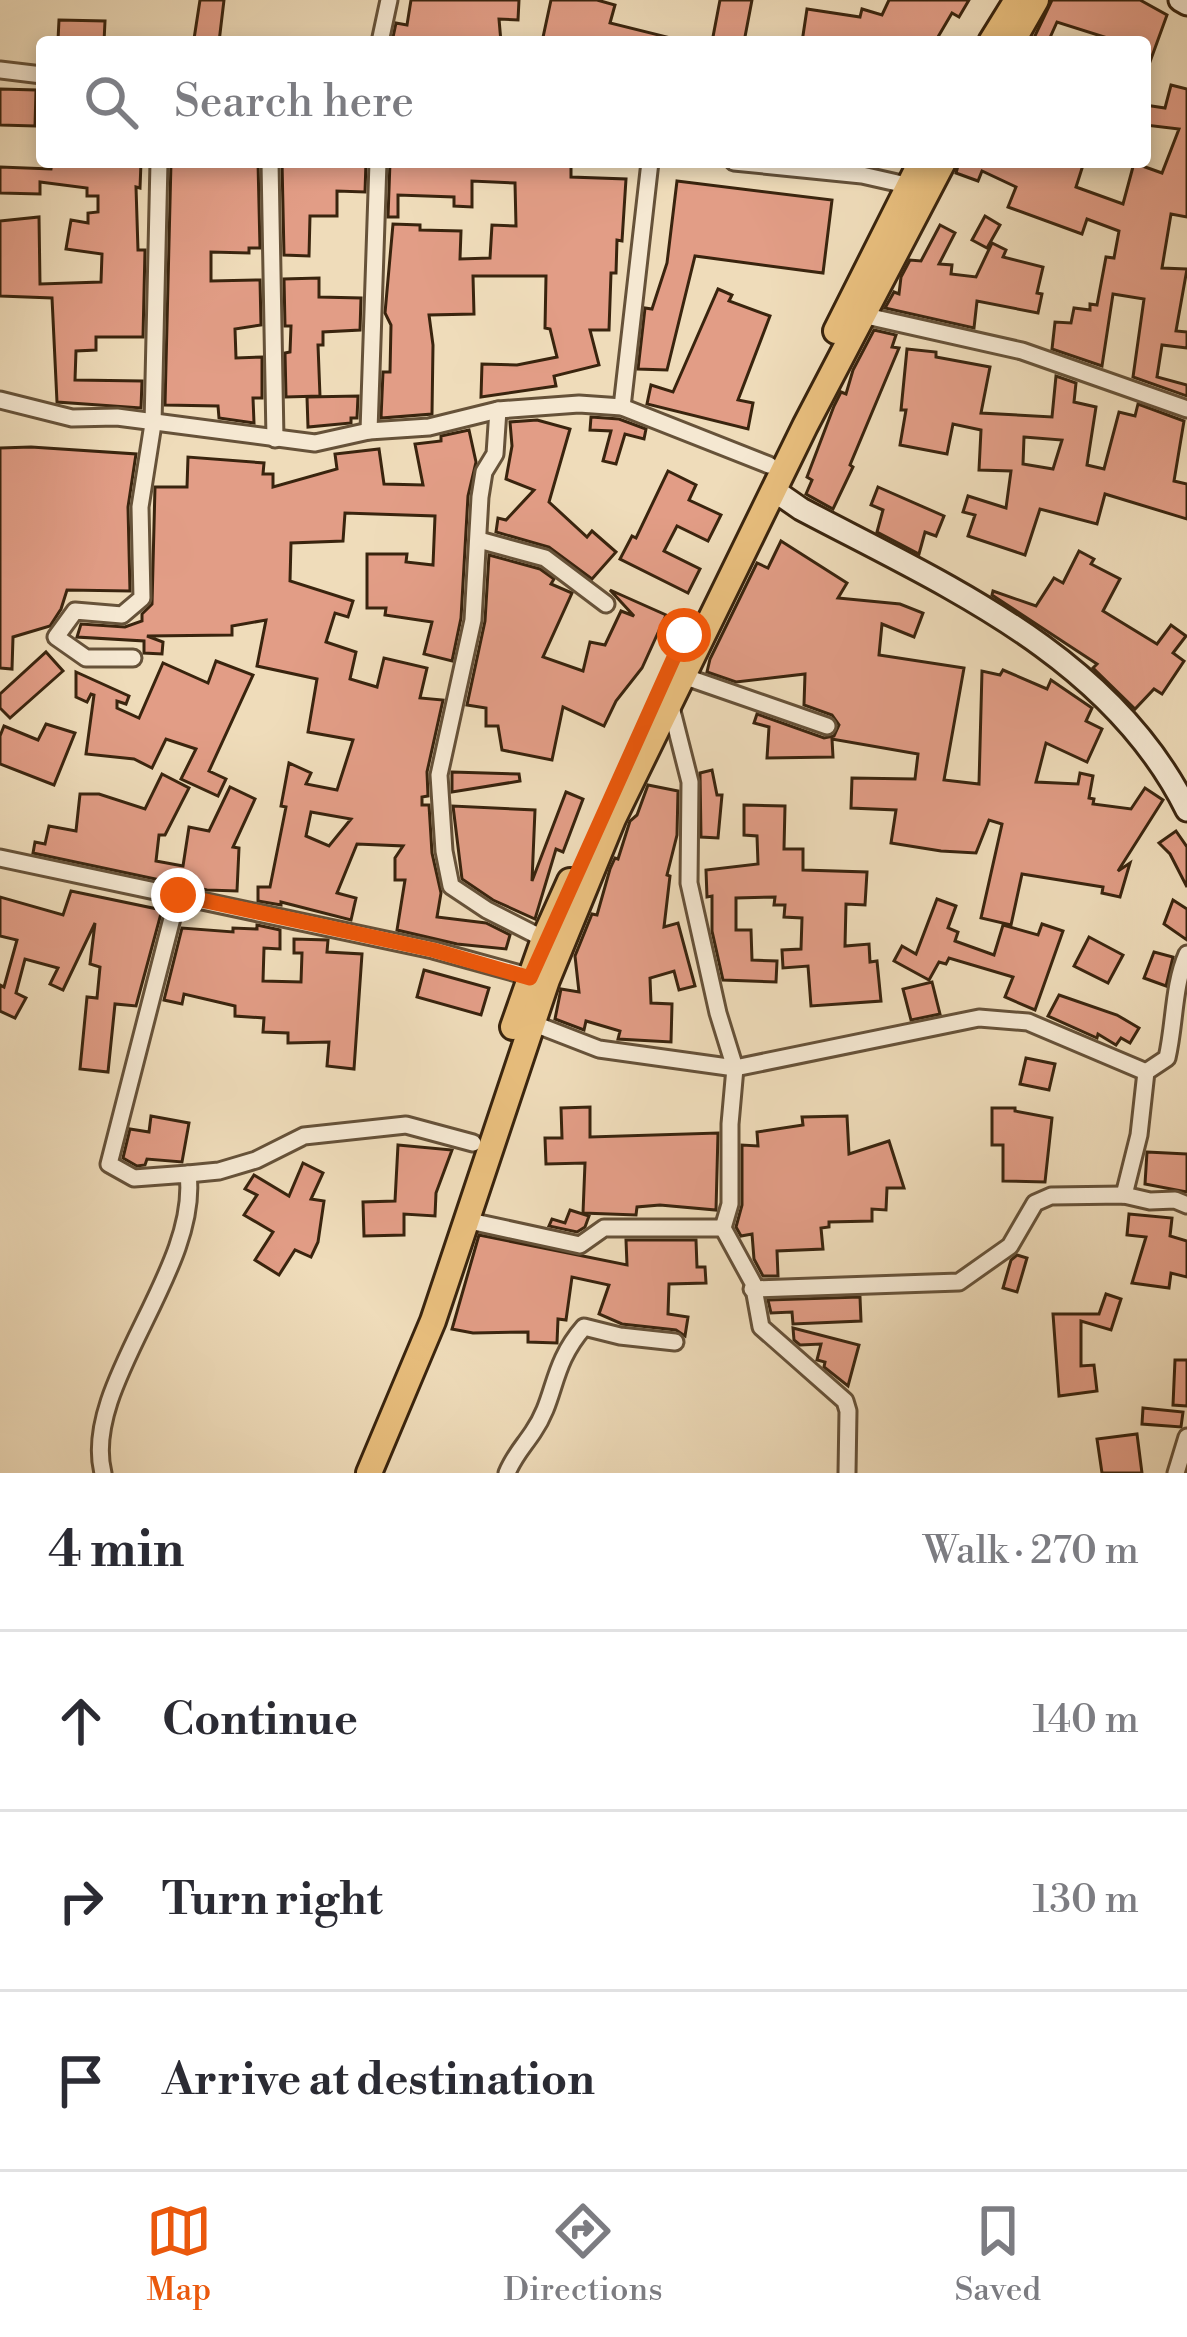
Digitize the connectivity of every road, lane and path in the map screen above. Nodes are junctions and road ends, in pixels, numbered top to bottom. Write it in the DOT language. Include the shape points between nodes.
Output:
graph roads {
  1 [pos="388,0"];
  2 [pos="1018,0"];
  3 [pos="1036,0"];
  4 [pos="381,36"];
  5 [pos="995,36"];
  6 [pos="1015,36"];
  7 [pos="0,70"];
  8 [pos="36,74"];
  9 [pos="159,168"];
  10 [pos="270,168"];
  11 [pos="378,168"];
  12 [pos="649,168"];
  13 [pos="796,168"];
  14 [pos="919,180"];
  15 [pos="862,315"];
  16 [pos="0,400"];
  17 [pos="622,407"];
  18 [pos="1187,409"];
  19 [pos="497,410"];
  20 [pos="153,424"];
  21 [pos="369,431"];
  22 [pos="275,439"];
  23 [pos="769,465"];
  24 [pos="775,491"];
  25 [pos="479,540"];
  26 [pos="606,604"];
  27 [pos="133,658"];
  28 [pos="683,676"];
  29 [pos="670,703"];
  30 [pos="827,726"];
  31 [pos="1185,798"];
  32 [pos="0,858"];
  33 [pos="178,895"];
  34 [pos="544,939"];
  35 [pos="1187,954"];
  36 [pos="538,979"];
  37 [pos="532,1024"];
  38 [pos="735,1068"];
  39 [pos="1146,1072"];
  40 [pos="473,1143"];
  41 [pos="188,1174"];
  42 [pos="1124,1195"];
  43 [pos="1187,1205"];
  44 [pos="465,1220"];
  45 [pos="723,1228"];
  46 [pos="752,1289"];
  47 [pos="676,1342"];
  48 [pos="1187,1437"];
  49 [pos="103,1473"];
  50 [pos="350,1473"];
  51 [pos="369,1473"];
  52 [pos="507,1473"];
  53 [pos="847,1473"];
  54 [pos="1176,1473"];
  1 -- 4 [label="street"];
  2 -- 5 [label="main road"];
  3 -- 6 [label="main road"];
  7 -- 8 [label="street"];
  9 -- 20 [label="street"];
  10 -- 22 [label="street"];
  11 -- 21 [label="street"];
  12 -- 17 [label="street"];
  13 -- 14 [label="street"];
  14 -- 15 [label="main road"];
  14 -- 23 [label="main road"];
  15 -- 18 [label="street" via="1022,351"];
  15 -- 24 [label="main road"];
  16 -- 20 [label="street" via="72,418"];
  17 -- 19 [label="street"];
  17 -- 23 [label="street"];
  19 -- 21 [label="street"];
  19 -- 25 [label="street"];
  20 -- 22 [label="street"];
  20 -- 27 [label="street" via="140,507 142,598 122,615 75,611 56,637 86,658"];
  21 -- 22 [label="street" via="315,443"];
  23 -- 34 [label="main road"];
  24 -- 28 [label="main road"];
  24 -- 31 [label="street" via="1033,639 1114,710"];
  25 -- 26 [label="street" via="545,558"];
  25 -- 34 [label="street" via="473,620 439,775 448,876 460,893"];
  28 -- 29 [label="main road"];
  28 -- 30 [label="street"];
  29 -- 36 [label="main road"];
  29 -- 38 [label="street" via="690,782 688,884"];
  32 -- 33 [label="street"];
  33 -- 36 [label="street"];
  33 -- 41 [label="street" via="109,1164 134,1178"];
  34 -- 36 [label="main road"];
  35 -- 39 [label="street" via="1167,1058"];
  36 -- 37 [label="main road"];
  36 -- 40 [label="main road"];
  37 -- 38 [label="street" via="599,1049"];
  37 -- 44 [label="main road"];
  38 -- 39 [label="street" via="979,1018 1028,1022"];
  38 -- 45 [label="street"];
  39 -- 42 [label="street"];
  40 -- 41 [label="street" via="406,1125 304,1136 256,1160"];
  40 -- 50 [label="main road" via="419,1309"];
  41 -- 49 [label="street" via="184,1224 100,1424"];
  42 -- 43 [label="street"];
  42 -- 46 [label="street" via="1035,1203 1010,1246 959,1282"];
  44 -- 45 [label="street" via="580,1245 604,1228"];
  44 -- 51 [label="main road"];
  45 -- 46 [label="street"];
  46 -- 53 [label="street" via="761,1327 845,1401"];
  47 -- 52 [label="street" via="584,1327 563,1352 533,1433"];
  48 -- 54 [label="street"];
}
